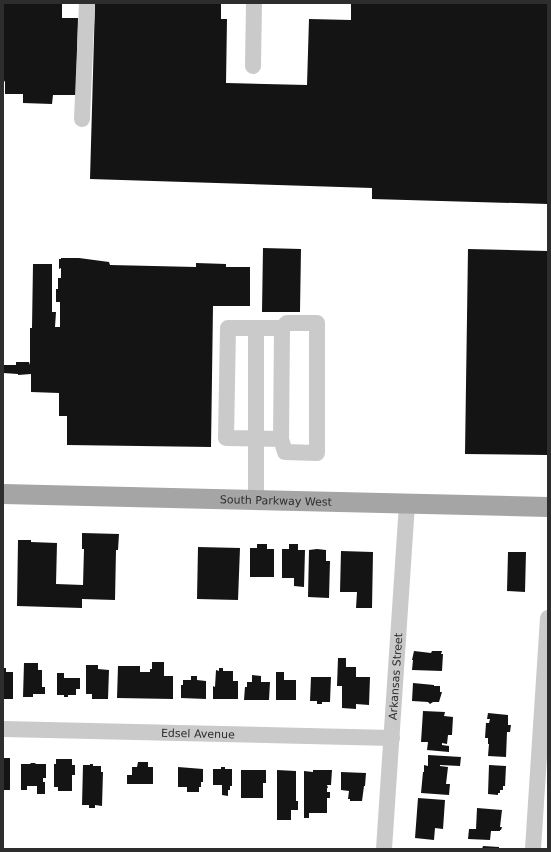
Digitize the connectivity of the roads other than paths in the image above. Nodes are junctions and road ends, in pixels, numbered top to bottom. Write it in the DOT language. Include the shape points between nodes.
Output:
graph roads {
  1 [pos="87,3"];
  2 [pos="254,3"];
  3 [pos="253,66"];
  4 [pos="82,119"];
  5 [pos="256,328"];
  6 [pos="282,328"];
  7 [pos="256,439"];
  8 [pos="281,439"];
  9 [pos="3,494"];
  10 [pos="256,500"];
  11 [pos="407,504"];
  12 [pos="548,507"];
  13 [pos="548,618"];
  14 [pos="3,730"];
  15 [pos="392,738"];
  16 [pos="384,849"];
  17 [pos="533,849"];
  1 -- 4 [label="street"];
  2 -- 3 [label="street"];
  5 -- 6 [label="street"];
  5 -- 7 [label="street"];
  5 -- 7 [label="street" via="228,328 226,438"];
  6 -- 8 [label="street"];
  6 -- 8 [label="street" via="287,323 318,322 317,452 285,452"];
  7 -- 8 [label="street"];
  7 -- 10 [label="street"];
  9 -- 10 [label="main road, South Parkway West"];
  10 -- 11 [label="main road, South Parkway West"];
  11 -- 12 [label="main road, South Parkway West"];
  11 -- 15 [label="street, Arkansas Street"];
  13 -- 17 [label="street"];
  14 -- 15 [label="street, Edsel Avenue"];
  15 -- 16 [label="street, Arkansas Street"];
}
